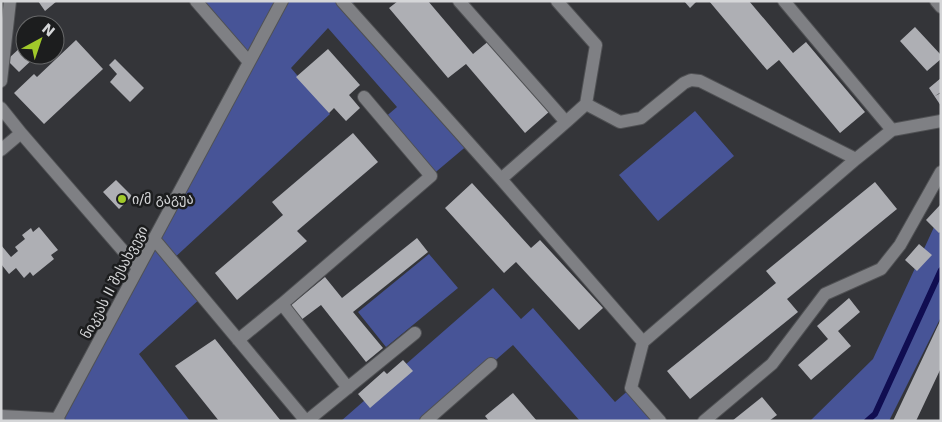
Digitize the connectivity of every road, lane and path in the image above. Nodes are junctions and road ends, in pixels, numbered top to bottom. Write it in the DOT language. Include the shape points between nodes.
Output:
graph roads {
  1 [pos="10,1"];
  2 [pos="196,1"];
  3 [pos="282,1"];
  4 [pos="342,1"];
  5 [pos="459,1"];
  6 [pos="557,1"];
  7 [pos="784,1"];
  8 [pos="936,1"];
  9 [pos="941,7"];
  10 [pos="249,62"];
  11 [pos="1,81"];
  12 [pos="364,97"];
  13 [pos="586,104"];
  14 [pos="1,108"];
  15 [pos="941,121"];
  16 [pos="566,122"];
  17 [pos="892,130"];
  18 [pos="21,134"];
  19 [pos="1,150"];
  20 [pos="856,159"];
  21 [pos="941,172"];
  22 [pos="501,179"];
  23 [pos="154,238"];
  24 [pos="138,268"];
  25 [pos="282,304"];
  26 [pos="415,333"];
  27 [pos="238,340"];
  28 [pos="643,342"];
  29 [pos="490,364"];
  30 [pos="348,388"];
  31 [pos="1,416"];
  32 [pos="58,420"];
  33 [pos="307,421"];
  34 [pos="426,421"];
  35 [pos="660,421"];
  36 [pos="704,421"];
  1 -- 11 [label="street"];
  2 -- 10 [label="street"];
  3 -- 10 [label="street, ნიკეას II შესახვევი"];
  4 -- 22 [label="street"];
  5 -- 16 [label="street"];
  6 -- 13 [label="street" via="596,44"];
  7 -- 17 [label="street"];
  8 -- 9 [label="street"];
  10 -- 23 [label="street, ნიკეას II შესახვევი"];
  12 -- 25 [label="street" via="431,176"];
  13 -- 16 [label="street"];
  13 -- 20 [label="street" via="620,122 641,118 691,80"];
  14 -- 18 [label="street"];
  15 -- 17 [label="street"];
  16 -- 22 [label="street"];
  17 -- 20 [label="street"];
  18 -- 19 [label="street"];
  18 -- 24 [label="street"];
  20 -- 28 [label="street"];
  21 -- 36 [label="street" via="900,245 881,269 825,294 772,364"];
  22 -- 28 [label="street"];
  23 -- 24 [label="street, ნიკეას II შესახვევი"];
  23 -- 27 [label="street"];
  24 -- 32 [label="street, ნიკეას II შესახვევი"];
  25 -- 27 [label="street"];
  25 -- 30 [label="street"];
  26 -- 30 [label="street"];
  27 -- 33 [label="street"];
  28 -- 35 [label="street" via="631,388"];
  29 -- 34 [label="street"];
  30 -- 33 [label="street"];
  31 -- 32 [label="street, ნიკეას II შესახვევი"];
}
